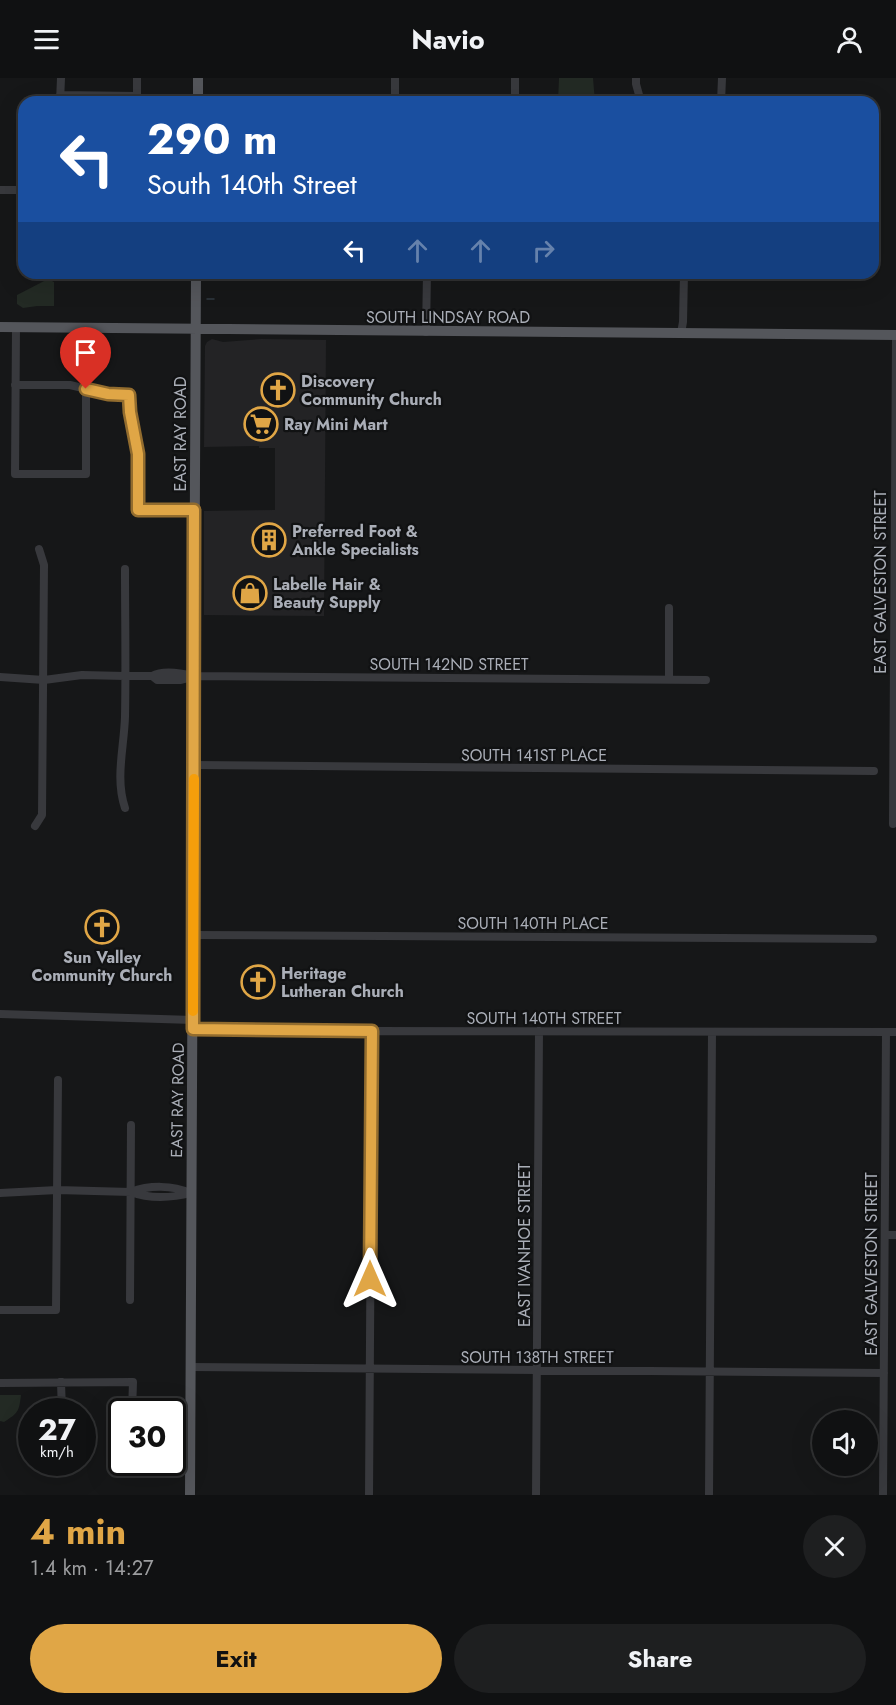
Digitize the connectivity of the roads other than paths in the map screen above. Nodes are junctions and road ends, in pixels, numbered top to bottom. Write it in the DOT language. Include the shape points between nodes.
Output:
graph roads {
  1 [pos="61,78"];
  2 [pos="137,78"];
  3 [pos="198,78"];
  4 [pos="395,78"];
  5 [pos="515,78"];
  6 [pos="636,78"];
  7 [pos="722,78"];
  8 [pos="60,96"];
  9 [pos="137,96"];
  10 [pos="198,96"];
  11 [pos="395,96"];
  12 [pos="514,96"];
  13 [pos="639,96"];
  14 [pos="721,96"];
  15 [pos="0,190"];
  16 [pos="18,190"];
  17 [pos="196,279"];
  18 [pos="427,279"];
  19 [pos="684,279"];
  20 [pos="0,327"];
  21 [pos="16,327"];
  22 [pos="196,329"];
  23 [pos="426,332"];
  24 [pos="681,333"];
  25 [pos="896,337"];
  26 [pos="15,385"];
  27 [pos="86,389"];
  28 [pos="194,510"];
  29 [pos="39,549"];
  30 [pos="125,568"];
  31 [pos="669,608"];
  32 [pos="125,676"];
  33 [pos="193,676"];
  34 [pos="0,677"];
  35 [pos="669,679"];
  36 [pos="44,680"];
  37 [pos="706,680"];
  38 [pos="194,765"];
  39 [pos="874,771"];
  40 [pos="125,808"];
  41 [pos="893,824"];
  42 [pos="35,826"];
  43 [pos="193,935"];
  44 [pos="873,939"];
  45 [pos="0,1014"];
  46 [pos="193,1024"];
  47 [pos="372,1031"];
  48 [pos="539,1031"];
  49 [pos="712,1032"];
  50 [pos="886,1032"];
  51 [pos="896,1032"];
  52 [pos="58,1080"];
  53 [pos="131,1125"];
  54 [pos="57,1190"];
  55 [pos="131,1192"];
  56 [pos="0,1193"];
  57 [pos="191,1193"];
  58 [pos="885,1235"];
  59 [pos="896,1235"];
  60 [pos="130,1300"];
  61 [pos="0,1310"];
  62 [pos="190,1367"];
  63 [pos="369,1369"];
  64 [pos="537,1371"];
  65 [pos="709,1371"];
  66 [pos="884,1372"];
  67 [pos="61,1382"];
  68 [pos="0,1383"];
  69 [pos="62,1398"];
  70 [pos="132,1398"];
  71 [pos="186,1459"];
  72 [pos="190,1459"];
  73 [pos="190,1495"];
  74 [pos="369,1495"];
  75 [pos="537,1495"];
  76 [pos="709,1495"];
  77 [pos="883,1495"];
  1 -- 8 [label="street"];
  2 -- 9 [label="street"];
  3 -- 10 [label="main road"];
  4 -- 11 [label="street"];
  5 -- 12 [label="street"];
  6 -- 13 [label="street"];
  7 -- 14 [label="street"];
  15 -- 16 [label="street"];
  17 -- 22 [label="main road, EAST RAY ROAD"];
  18 -- 23 [label="street"];
  19 -- 24 [label="street"];
  20 -- 21 [label="main road, SOUTH LINDSAY ROAD"];
  21 -- 22 [label="main road, SOUTH LINDSAY ROAD"];
  21 -- 26 [label="street"];
  22 -- 23 [label="main road, SOUTH LINDSAY ROAD"];
  22 -- 28 [label="main road, EAST RAY ROAD"];
  23 -- 24 [label="main road, SOUTH LINDSAY ROAD"];
  24 -- 25 [label="main road, SOUTH LINDSAY ROAD"];
  25 -- 41 [label="street, EAST GALVESTON STREET"];
  26 -- 27 [label="street" via="70,385"];
  26 -- 27 [label="street" via="15,474 86,474"];
  27 -- 28 [label="street" via="129,395 138,454 138,510"];
  28 -- 33 [label="main road, EAST RAY ROAD"];
  29 -- 36 [label="street" via="44,565"];
  30 -- 32 [label="street"];
  31 -- 35 [label="street"];
  32 -- 33 [label="street, SOUTH 142ND STREET" via="152,676 157,680"];
  32 -- 36 [label="street, SOUTH 142ND STREET" via="82,675"];
  32 -- 40 [label="street" via="120,765"];
  33 -- 35 [label="street, SOUTH 142ND STREET"];
  33 -- 38 [label="main road, EAST RAY ROAD"];
  34 -- 36 [label="street, SOUTH 142ND STREET"];
  35 -- 37 [label="street, SOUTH 142ND STREET"];
  36 -- 42 [label="street" via="42,815"];
  38 -- 39 [label="street, SOUTH 141ST PLACE"];
  38 -- 43 [label="main road, EAST RAY ROAD"];
  43 -- 44 [label="street, SOUTH 140TH PLACE"];
  43 -- 46 [label="main road, EAST RAY ROAD"];
  45 -- 46 [label="street, SOUTH 140TH STREET"];
  46 -- 47 [label="street, SOUTH 140TH STREET"];
  46 -- 57 [label="main road, EAST RAY ROAD"];
  47 -- 48 [label="street, SOUTH 140TH STREET"];
  47 -- 63 [label="street"];
  48 -- 49 [label="street, SOUTH 140TH STREET"];
  48 -- 64 [label="street, EAST IVANHOE STREET"];
  49 -- 50 [label="street, SOUTH 140TH STREET"];
  49 -- 65 [label="street"];
  50 -- 51 [label="street, SOUTH 140TH STREET"];
  50 -- 58 [label="street, EAST GALVESTON STREET"];
  52 -- 54 [label="street"];
  53 -- 55 [label="street"];
  54 -- 55 [label="street"];
  54 -- 56 [label="street"];
  54 -- 61 [label="street" via="56,1310"];
  55 -- 57 [label="street" via="179,1197"];
  55 -- 60 [label="street"];
  57 -- 62 [label="main road, EAST RAY ROAD"];
  58 -- 59 [label="street"];
  58 -- 66 [label="street, EAST GALVESTON STREET"];
  62 -- 63 [label="street, SOUTH 138TH STREET"];
  62 -- 72 [label="main road, EAST RAY ROAD"];
  63 -- 64 [label="street, SOUTH 138TH STREET"];
  63 -- 74 [label="street"];
  64 -- 65 [label="street, SOUTH 138TH STREET"];
  64 -- 75 [label="street, EAST IVANHOE STREET"];
  65 -- 66 [label="street, SOUTH 138TH STREET"];
  65 -- 76 [label="street"];
  66 -- 77 [label="street, EAST GALVESTON STREET"];
  67 -- 68 [label="street"];
  67 -- 69 [label="street"];
  67 -- 70 [label="street" via="133,1382"];
  71 -- 72 [label="street"];
  72 -- 73 [label="main road, EAST RAY ROAD"];
}
